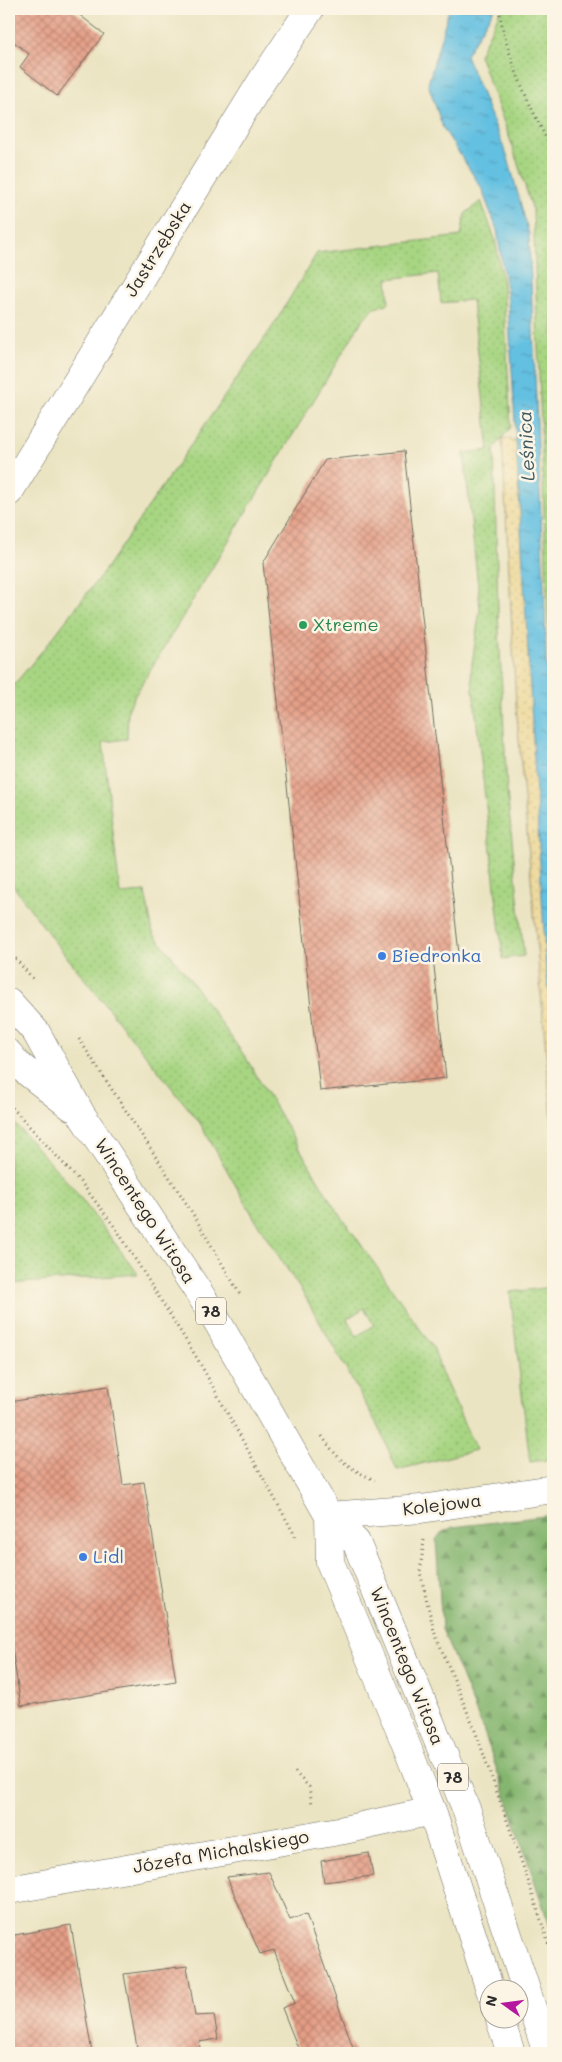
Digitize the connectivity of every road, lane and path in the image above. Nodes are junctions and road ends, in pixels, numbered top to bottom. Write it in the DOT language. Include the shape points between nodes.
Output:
graph roads {
  1 [pos="310,9"];
  2 [pos="499,9"];
  3 [pos="553,152"];
  4 [pos="9,492"];
  5 [pos="9,951"];
  6 [pos="34,981"];
  7 [pos="9,1002"];
  8 [pos="76,1036"];
  9 [pos="9,1054"];
  10 [pos="9,1104"];
  11 [pos="81,1114"];
  12 [pos="243,1299"];
  13 [pos="317,1428"];
  14 [pos="379,1482"];
  15 [pos="550,1489"];
  16 [pos="329,1516"];
  17 [pos="424,1536"];
  18 [pos="299,1543"];
  19 [pos="295,1772"];
  20 [pos="312,1805"];
  21 [pos="432,1811"];
  22 [pos="9,1890"];
  23 [pos="553,1958"];
  24 [pos="487,1980"];
  25 [pos="503,2030"];
  26 [pos="511,2053"];
  27 [pos="547,2053"];
  1 -- 4 [label="main road, Jastrzębska" via="258,87"];
  2 -- 3 [label="path" via="511,60"];
  5 -- 6 [label="path"];
  7 -- 11 [label="main road, Wincentego Witosa / 78" via="36,1032"];
  8 -- 12 [label="path" via="190,1210"];
  9 -- 11 [label="main road, Wincentego Witosa / 78" via="17,1064"];
  10 -- 18 [label="path" via="83,1185 117,1230 197,1358"];
  11 -- 16 [label="main road, Wincentego Witosa / 78" via="213,1314"];
  13 -- 14 [label="path" via="333,1453 347,1467"];
  15 -- 16 [label="main road, Kolejowa" via="421,1509"];
  16 -- 21 [label="main road, Wincentego Witosa / 78" via="330,1562"];
  16 -- 27 [label="main road, Wincentego Witosa / 78" via="356,1542 467,1811"];
  17 -- 23 [label="path" via="420,1572 434,1631 476,1732"];
  19 -- 20 [label="path" via="309,1787"];
  21 -- 22 [label="main road, Józefa Michalskiego" via="335,1832"];
  21 -- 24 [label="main road, Wincentego Witosa / 78"];
  25 -- 26 [label="main road"];
}
